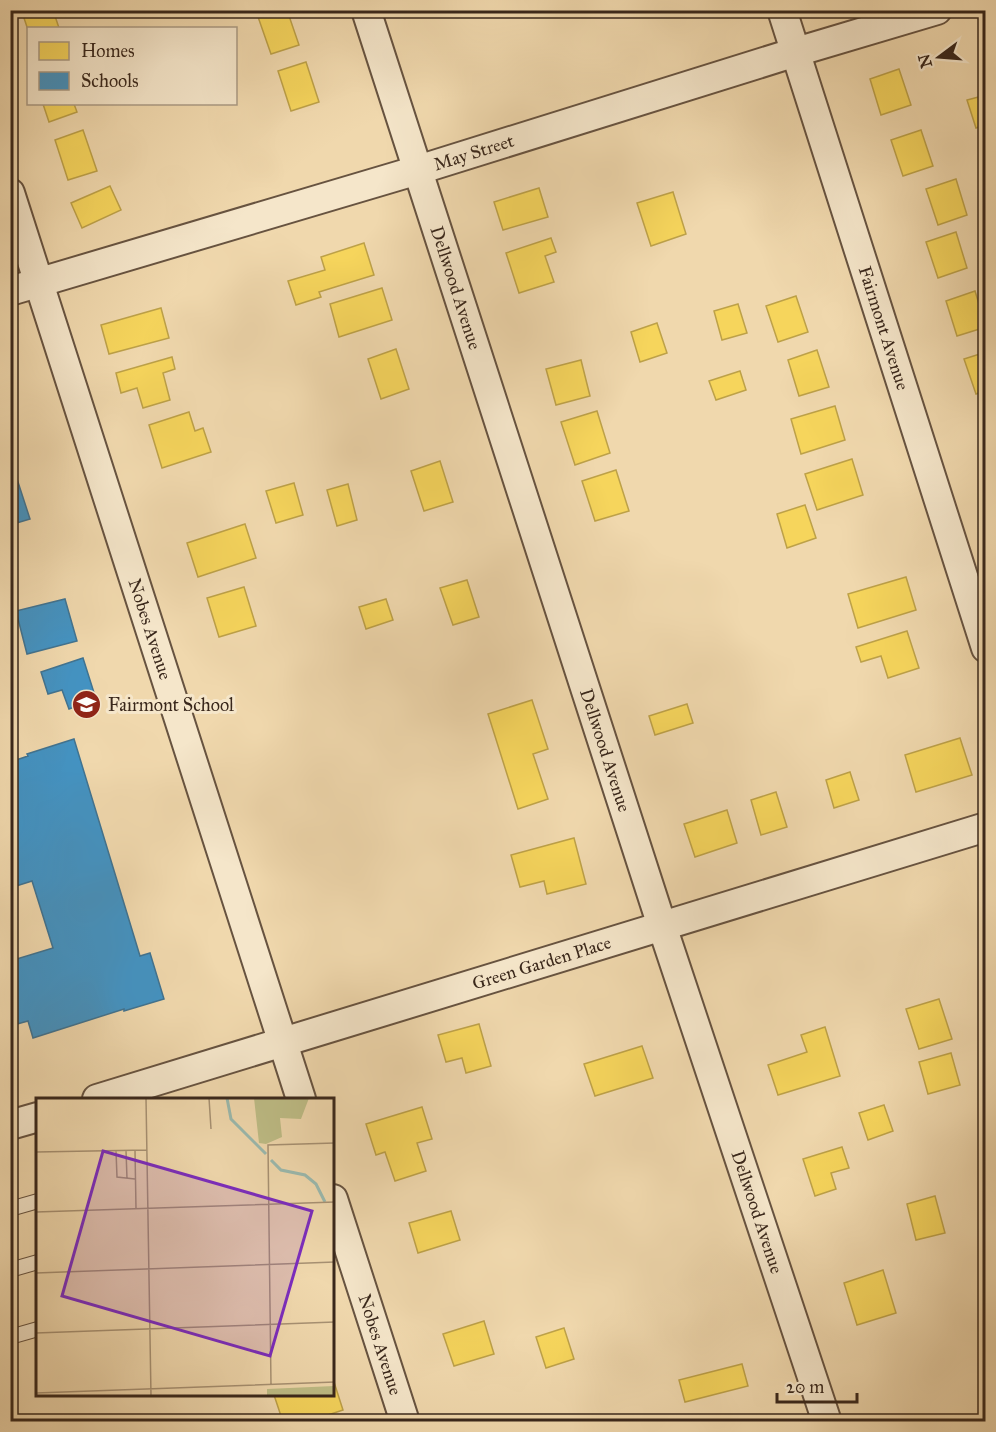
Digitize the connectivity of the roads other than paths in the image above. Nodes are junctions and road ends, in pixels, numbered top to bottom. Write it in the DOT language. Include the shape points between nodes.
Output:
graph roads {
  1 [pos="366,10"];
  2 [pos="782,10"];
  3 [pos="937,10"];
  4 [pos="796,52"];
  5 [pos="418,170"];
  6 [pos="10,193"];
  7 [pos="40,282"];
  8 [pos="10,291"];
  9 [pos="986,648"];
  10 [pos="986,827"];
  11 [pos="662,926"];
  12 [pos="282,1042"];
  13 [pos="100,1098"];
  14 [pos="301,1098"];
  15 [pos="36,1118"];
  16 [pos="10,1125"];
  17 [pos="36,1202"];
  18 [pos="334,1202"];
  19 [pos="10,1209"];
  20 [pos="36,1263"];
  21 [pos="10,1270"];
  22 [pos="36,1330"];
  23 [pos="10,1337"];
  24 [pos="405,1422"];
  25 [pos="827,1422"];
  1 -- 5 [label="street, Dellwood Avenue"];
  2 -- 4 [label="street, Fairmont Avenue"];
  3 -- 4 [label="street, May Street"];
  4 -- 5 [label="street, May Street"];
  4 -- 9 [label="street, Fairmont Avenue"];
  5 -- 7 [label="street, May Street"];
  5 -- 11 [label="street, Dellwood Avenue"];
  6 -- 7 [label="street, Nobes Avenue"];
  7 -- 8 [label="street, May Street"];
  7 -- 12 [label="street, Nobes Avenue"];
  10 -- 11 [label="street, Green Garden Place"];
  11 -- 12 [label="street, Green Garden Place"];
  11 -- 25 [label="street, Dellwood Avenue"];
  12 -- 13 [label="street, Green Garden Place"];
  12 -- 14 [label="street, Nobes Avenue"];
  15 -- 16 [label="street"];
  17 -- 19 [label="lane"];
  18 -- 24 [label="street, Nobes Avenue"];
  20 -- 21 [label="lane"];
  22 -- 23 [label="lane"];
}
